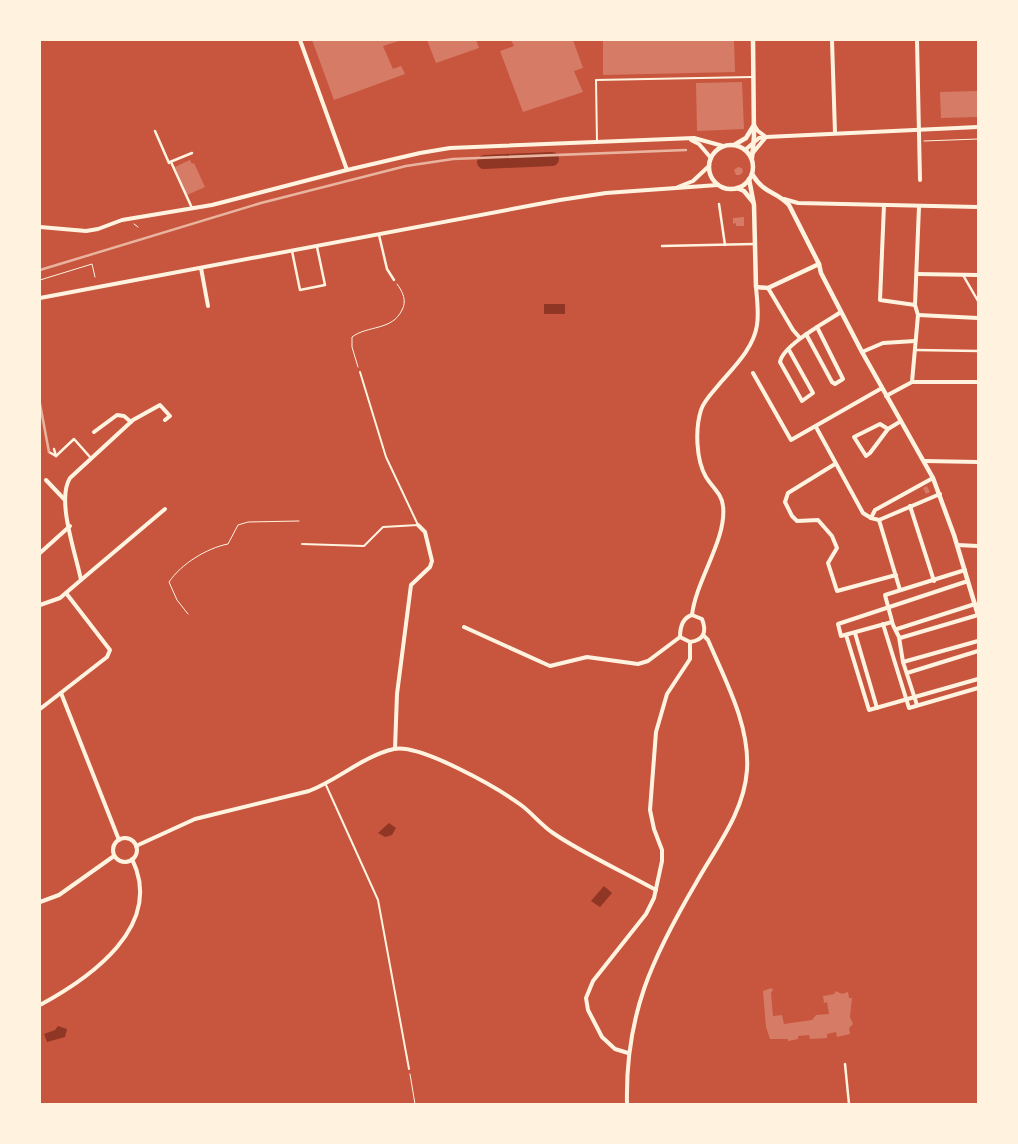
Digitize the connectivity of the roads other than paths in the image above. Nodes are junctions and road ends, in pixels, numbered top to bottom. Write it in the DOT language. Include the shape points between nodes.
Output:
graph roads {
  1 [pos="300,40"];
  2 [pos="753,40"];
  3 [pos="832,40"];
  4 [pos="917,40"];
  5 [pos="754,77"];
  6 [pos="754,125"];
  7 [pos="978,127"];
  8 [pos="918,129"];
  9 [pos="155,131"];
  10 [pos="835,133"];
  11 [pos="766,137"];
  12 [pos="686,138"];
  13 [pos="597,142"];
  14 [pos="754,142"];
  15 [pos="734,145"];
  16 [pos="723,146"];
  17 [pos="745,150"];
  18 [pos="192,153"];
  19 [pos="752,157"];
  20 [pos="711,158"];
  21 [pos="169,163"];
  22 [pos="709,166"];
  23 [pos="347,170"];
  24 [pos="750,177"];
  25 [pos="920,180"];
  26 [pos="718,185"];
  27 [pos="738,188"];
  28 [pos="674,189"];
  29 [pos="783,198"];
  30 [pos="719,204"];
  31 [pos="754,205"];
  32 [pos="884,205"];
  33 [pos="919,207"];
  34 [pos="978,207"];
  35 [pos="192,208"];
  36 [pos="40,227"];
  37 [pos="379,236"];
  38 [pos="756,244"];
  39 [pos="725,245"];
  40 [pos="662,246"];
  41 [pos="317,247"];
  42 [pos="292,251"];
  43 [pos="819,264"];
  44 [pos="201,268"];
  45 [pos="917,274"];
  46 [pos="963,275"];
  47 [pos="978,275"];
  48 [pos="394,280"];
  49 [pos="756,287"];
  50 [pos="768,288"];
  51 [pos="40,298"];
  52 [pos="978,301"];
  53 [pos="915,305"];
  54 [pos="208,306"];
  55 [pos="841,312"];
  56 [pos="918,315"];
  57 [pos="978,318"];
  58 [pos="817,327"];
  59 [pos="806,334"];
  60 [pos="800,338"];
  61 [pos="915,341"];
  62 [pos="789,350"];
  63 [pos="916,350"];
  64 [pos="978,351"];
  65 [pos="862,352"];
  66 [pos="360,372"];
  67 [pos="753,373"];
  68 [pos="912,382"];
  69 [pos="978,382"];
  70 [pos="882,388"];
  71 [pos="886,396"];
  72 [pos="165,420"];
  73 [pos="901,421"];
  74 [pos="131,422"];
  75 [pos="816,428"];
  76 [pos="888,428"];
  77 [pos="94,432"];
  78 [pos="54,449"];
  79 [pos="49,452"];
  80 [pos="56,456"];
  81 [pos="90,457"];
  82 [pos="925,461"];
  83 [pos="978,462"];
  84 [pos="835,464"];
  85 [pos="933,478"];
  86 [pos="46,480"];
  87 [pos="940,494"];
  88 [pos="64,499"];
  89 [pos="910,506"];
  90 [pos="165,509"];
  91 [pos="871,518"];
  92 [pos="879,520"];
  93 [pos="418,525"];
  94 [pos="70,526"];
  95 [pos="302,544"];
  96 [pos="957,545"];
  97 [pos="978,546"];
  98 [pos="40,553"];
  99 [pos="965,570"];
  100 [pos="896,574"];
  101 [pos="81,580"];
  102 [pos="934,581"];
  103 [pos="968,581"];
  104 [pos="900,590"];
  105 [pos="66,592"];
  106 [pos="976,604"];
  107 [pos="40,605"];
  108 [pos="888,607"];
  109 [pos="692,615"];
  110 [pos="978,615"];
  111 [pos="892,622"];
  112 [pos="883,624"];
  113 [pos="464,627"];
  114 [pos="897,629"];
  115 [pos="855,632"];
  116 [pos="704,635"];
  117 [pos="846,635"];
  118 [pos="680,637"];
  119 [pos="900,638"];
  120 [pos="978,641"];
  121 [pos="690,642"];
  122 [pos="978,651"];
  123 [pos="903,662"];
  124 [pos="907,673"];
  125 [pos="978,679"];
  126 [pos="978,688"];
  127 [pos="61,693"];
  128 [pos="915,697"];
  129 [pos="906,701"];
  130 [pos="917,705"];
  131 [pos="877,708"];
  132 [pos="40,709"];
  133 [pos="395,749"];
  134 [pos="326,785"];
  135 [pos="119,840"];
  136 [pos="136,846"];
  137 [pos="114,856"];
  138 [pos="132,859"];
  139 [pos="656,890"];
  140 [pos="40,902"];
  141 [pos="40,1005"];
  142 [pos="628,1053"];
  143 [pos="844,1064"];
  144 [pos="409,1069"];
  145 [pos="627,1104"];
  146 [pos="849,1104"];
  1 -- 23 [label="street"];
  2 -- 5 [label="street"];
  3 -- 10 [label="street"];
  4 -- 8 [label="street"];
  5 -- 6 [label="street"];
  5 -- 13 [label="lane" via="596,80"];
  6 -- 11 [label="street"];
  6 -- 14 [label="street"];
  6 -- 15 [label="street" via="746,138"];
  7 -- 8 [label="street"];
  8 -- 10 [label="street"];
  8 -- 25 [label="street"];
  9 -- 21 [label="street"];
  10 -- 11 [label="street"];
  11 -- 14 [label="street"];
  11 -- 19 [label="street"];
  12 -- 13 [label="street"];
  12 -- 16 [label="street"];
  12 -- 20 [label="street" via="699,144"];
  13 -- 23 [label="street" via="450,148"];
  14 -- 17 [label="street"];
  14 -- 19 [label="street"];
  15 -- 16 [label="street"];
  15 -- 17 [label="street"];
  16 -- 20 [label="street"];
  17 -- 19 [label="street"];
  18 -- 21 [label="street"];
  19 -- 24 [label="street"];
  20 -- 22 [label="street"];
  21 -- 35 [label="street"];
  22 -- 26 [label="street"];
  22 -- 28 [label="street" via="693,181"];
  23 -- 35 [label="street"];
  24 -- 27 [label="street"];
  24 -- 29 [label="street" via="759,187"];
  24 -- 31 [label="street"];
  26 -- 27 [label="street"];
  26 -- 28 [label="street"];
  27 -- 31 [label="street" via="750,197"];
  28 -- 37 [label="street" via="606,193 560,200"];
  29 -- 32 [label="street" via="798,203"];
  29 -- 43 [label="street"];
  30 -- 39 [label="street"];
  31 -- 38 [label="street"];
  32 -- 33 [label="street"];
  32 -- 53 [label="street" via="880,300"];
  33 -- 34 [label="street"];
  33 -- 45 [label="street"];
  35 -- 36 [label="street" via="122,220 86,231"];
  37 -- 41 [label="street"];
  37 -- 48 [label="street" via="387,269"];
  38 -- 39 [label="street"];
  38 -- 49 [label="street"];
  39 -- 40 [label="street"];
  41 -- 42 [label="street"];
  41 -- 42 [label="street" via="325,285 300,290"];
  42 -- 44 [label="street"];
  43 -- 50 [label="street"];
  43 -- 55 [label="street"];
  44 -- 51 [label="street"];
  44 -- 54 [label="street"];
  45 -- 46 [label="street"];
  45 -- 53 [label="street"];
  46 -- 47 [label="street"];
  46 -- 52 [label="street"];
  49 -- 50 [label="street"];
  49 -- 109 [label="street" via="758,326 753,339 701,408 698,440 702,468 718,493 723,507 723,524 696,592"];
  50 -- 60 [label="street"];
  53 -- 56 [label="street"];
  55 -- 58 [label="street"];
  55 -- 65 [label="street"];
  56 -- 57 [label="street"];
  56 -- 61 [label="street"];
  58 -- 59 [label="street"];
  58 -- 59 [label="street" via="843,379 835,384 832,382"];
  59 -- 60 [label="street"];
  60 -- 62 [label="street"];
  61 -- 63 [label="street"];
  61 -- 65 [label="street" via="884,342"];
  62 -- 62 [label="street" via="780,362 802,401 813,393"];
  63 -- 64 [label="street"];
  63 -- 68 [label="street"];
  65 -- 70 [label="street"];
  66 -- 93 [label="lane" via="386,457"];
  67 -- 75 [label="street" via="791,440"];
  68 -- 69 [label="street"];
  68 -- 71 [label="street"];
  70 -- 71 [label="street"];
  70 -- 75 [label="street"];
  71 -- 73 [label="street"];
  72 -- 74 [label="street" via="170,416 160,405"];
  73 -- 76 [label="street"];
  73 -- 82 [label="street"];
  74 -- 77 [label="street" via="117,415"];
  74 -- 81 [label="street"];
  75 -- 84 [label="street"];
  76 -- 76 [label="street" via="880,424 854,437 866,456"];
  78 -- 80 [label="street"];
  79 -- 80 [label="street"];
  80 -- 81 [label="street" via="74,439"];
  81 -- 88 [label="street" via="70,478"];
  82 -- 83 [label="street"];
  82 -- 85 [label="street"];
  84 -- 91 [label="street" via="863,513"];
  84 -- 100 [label="street" via="788,493 785,502 792,516 797,521 818,520 832,536 837,548 828,563 837,591"];
  85 -- 87 [label="street"];
  85 -- 91 [label="street" via="875,510"];
  86 -- 88 [label="street"];
  87 -- 89 [label="street"];
  87 -- 96 [label="street"];
  88 -- 94 [label="street"];
  89 -- 92 [label="street"];
  89 -- 102 [label="street"];
  90 -- 101 [label="street"];
  91 -- 92 [label="street"];
  92 -- 100 [label="street"];
  93 -- 95 [label="lane" via="383,527 364,546"];
  93 -- 133 [label="street" via="426,532 432,561 411,585 397,694"];
  94 -- 98 [label="street"];
  94 -- 101 [label="street"];
  96 -- 97 [label="street"];
  96 -- 99 [label="street"];
  99 -- 102 [label="street"];
  99 -- 103 [label="street"];
  100 -- 104 [label="street"];
  101 -- 105 [label="street"];
  102 -- 104 [label="street"];
  103 -- 106 [label="street"];
  103 -- 108 [label="street"];
  104 -- 108 [label="street" via="885,595"];
  105 -- 107 [label="street" via="60,598"];
  105 -- 127 [label="street" via="110,650 107,657"];
  106 -- 110 [label="street"];
  106 -- 114 [label="street"];
  108 -- 111 [label="street"];
  108 -- 117 [label="street" via="838,624 841,636"];
  109 -- 116 [label="street" via="702,619"];
  109 -- 118 [label="street" via="684,620"];
  110 -- 119 [label="street"];
  111 -- 112 [label="street"];
  111 -- 114 [label="street"];
  112 -- 115 [label="street"];
  112 -- 129 [label="street"];
  113 -- 118 [label="street" via="550,666 587,657 638,664 648,661"];
  114 -- 119 [label="street"];
  115 -- 117 [label="street"];
  115 -- 131 [label="street"];
  116 -- 121 [label="street" via="699,641"];
  116 -- 142 [label="street" via="742,723 746,749 743,792 730,825 649,971 640,994"];
  117 -- 131 [label="street" via="869,710"];
  118 -- 121 [label="street"];
  119 -- 123 [label="street"];
  120 -- 123 [label="street"];
  121 -- 139 [label="street" via="690,659 667,694 656,732 650,810 662,850"];
  122 -- 124 [label="street"];
  123 -- 124 [label="street"];
  124 -- 128 [label="street"];
  125 -- 128 [label="street"];
  126 -- 130 [label="street"];
  127 -- 132 [label="street"];
  127 -- 135 [label="street"];
  128 -- 129 [label="street"];
  128 -- 130 [label="street"];
  129 -- 130 [label="street" via="909,708"];
  129 -- 131 [label="street"];
  133 -- 134 [label="street" via="368,760"];
  133 -- 139 [label="street" via="422,752 456,768 521,805 553,833"];
  134 -- 136 [label="street" via="195,819"];
  134 -- 144 [label="lane" via="378,900"];
  135 -- 136 [label="street" via="130,840"];
  135 -- 137 [label="street" via="114,845"];
  136 -- 138 [label="street"];
  137 -- 138 [label="street" via="123,862"];
  137 -- 140 [label="street" via="59,895"];
  138 -- 141 [label="street" via="140,880 141,898 123,939 92,973"];
  139 -- 142 [label="street" via="646,914 592,981 586,998 588,1010 602,1037 615,1049"];
  142 -- 145 [label="street"];
  143 -- 146 [label="street"];
}
